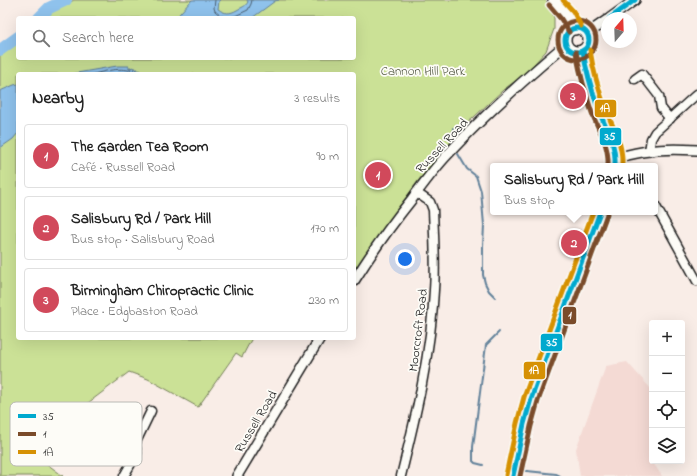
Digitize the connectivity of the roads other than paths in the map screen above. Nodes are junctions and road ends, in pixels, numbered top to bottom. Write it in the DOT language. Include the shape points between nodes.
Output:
graph roads {
  1 [pos="554,0"];
  2 [pos="635,0"];
  3 [pos="618,12"];
  4 [pos="601,24"];
  5 [pos="575,29"];
  6 [pos="587,34"];
  7 [pos="566,44"];
  8 [pos="583,51"];
  9 [pos="635,79"];
  10 [pos="697,94"];
  11 [pos="670,119"];
  12 [pos="649,150"];
  13 [pos="697,150"];
  14 [pos="616,162"];
  15 [pos="417,193"];
  16 [pos="658,210"];
  17 [pos="599,215"];
  18 [pos="356,278"];
  19 [pos="697,281"];
  20 [pos="319,340"];
  21 [pos="151,411"];
  22 [pos="142,430"];
  23 [pos="237,476"];
  24 [pos="401,476"];
  25 [pos="513,476"];
  1 -- 5 [label="main road"];
  2 -- 3 [label="street"];
  4 -- 6 [label="street"];
  5 -- 6 [label="main road"];
  5 -- 7 [label="main road" via="568,33"];
  6 -- 8 [label="main road" via="588,44"];
  7 -- 8 [label="main road" via="574,52"];
  7 -- 15 [label="street, Russell Road" via="524,80 455,147"];
  8 -- 14 [label="main road" via="599,112 612,137"];
  9 -- 11 [label="street" via="642,74 659,96 661,108"];
  10 -- 11 [label="street"];
  11 -- 12 [label="street" via="655,132"];
  12 -- 13 [label="street"];
  12 -- 14 [label="street"];
  15 -- 18 [label="street, Russell Road"];
  15 -- 24 [label="street, Moorcroft Road" via="430,202 433,210 434,289 420,397"];
  16 -- 19 [label="street"];
  17 -- 25 [label="main road" via="531,399"];
  20 -- 23 [label="street, Russell Road"];
  21 -- 22 [label="street"];
}
